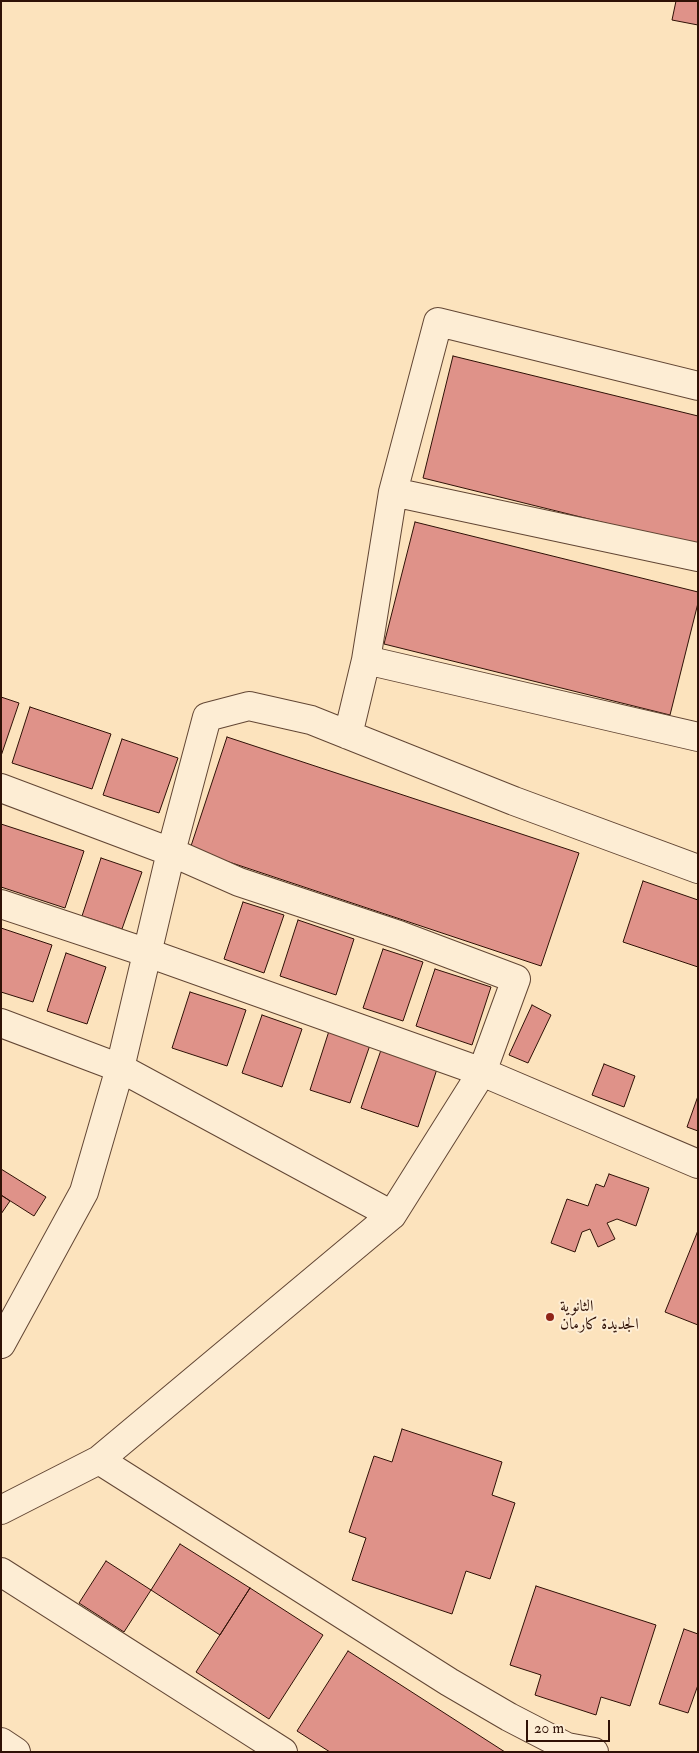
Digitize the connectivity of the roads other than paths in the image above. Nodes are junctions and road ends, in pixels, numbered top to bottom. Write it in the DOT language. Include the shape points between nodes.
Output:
graph roads {
  1 [pos="698,386"];
  2 [pos="393,492"];
  3 [pos="698,557"];
  4 [pos="366,660"];
  5 [pos="348,735"];
  6 [pos="698,737"];
  7 [pos="1,788"];
  8 [pos="171,852"];
  9 [pos="698,869"];
  10 [pos="1,904"];
  11 [pos="148,953"];
  12 [pos="1,1023"];
  13 [pos="120,1068"];
  14 [pos="482,1072"];
  15 [pos="698,1164"];
  16 [pos="392,1215"];
  17 [pos="1,1344"];
  18 [pos="99,1460"];
  19 [pos="1,1510"];
  20 [pos="1,1572"];
  21 [pos="1,1742"];
  22 [pos="565,1749"];
  23 [pos="280,1751"];
  24 [pos="16,1752"];
  25 [pos="594,1752"];
  1 -- 2 [label="street" via="438,322"];
  2 -- 3 [label="street"];
  2 -- 4 [label="street"];
  4 -- 5 [label="street"];
  4 -- 6 [label="street"];
  5 -- 8 [label="street" via="311,720 249,706 207,717"];
  5 -- 9 [label="street"];
  7 -- 8 [label="street"];
  8 -- 11 [label="street"];
  8 -- 14 [label="street" via="239,882 399,935 516,979"];
  10 -- 11 [label="street"];
  11 -- 13 [label="street"];
  11 -- 14 [label="street"];
  12 -- 13 [label="street"];
  13 -- 16 [label="street"];
  13 -- 17 [label="street" via="84,1192"];
  14 -- 15 [label="street"];
  14 -- 16 [label="street"];
  16 -- 18 [label="street"];
  18 -- 19 [label="street"];
  18 -- 22 [label="street" via="449,1682"];
  20 -- 23 [label="street"];
  21 -- 24 [label="street"];
  22 -- 25 [label="street"];
}
